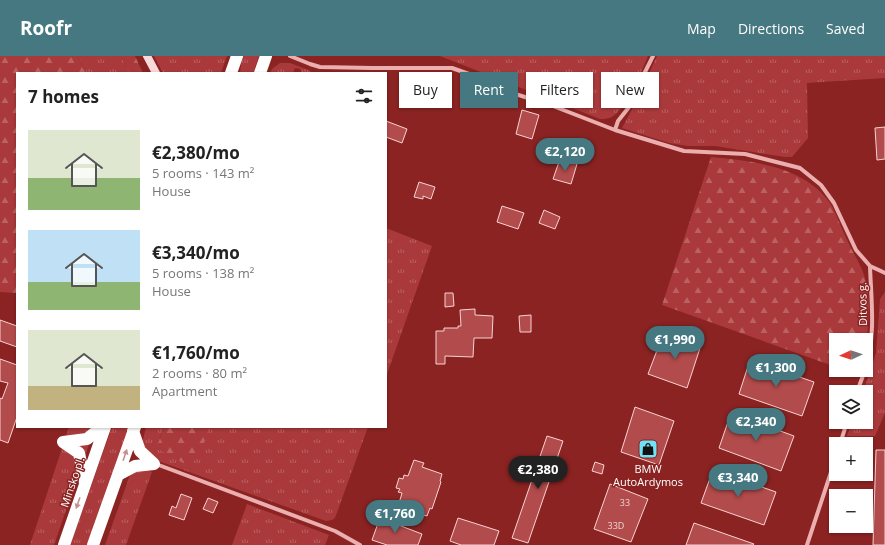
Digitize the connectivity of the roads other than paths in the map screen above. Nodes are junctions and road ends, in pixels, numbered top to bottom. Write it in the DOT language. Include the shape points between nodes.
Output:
graph roads {
  1 [pos="147,56"];
  2 [pos="237,56"];
  3 [pos="266,56"];
  4 [pos="290,56"];
  5 [pos="653,56"];
  6 [pos="155,72"];
  7 [pos="231,72"];
  8 [pos="260,72"];
  9 [pos="615,130"];
  10 [pos="870,266"];
  11 [pos="885,273"];
  12 [pos="871,333"];
  13 [pos="101,428"];
  14 [pos="105,428"];
  15 [pos="134,429"];
  16 [pos="154,464"];
  17 [pos="118,475"];
  18 [pos="829,478"];
  19 [pos="85,483"];
  20 [pos="64,545"];
  21 [pos="94,545"];
  22 [pos="360,545"];
  23 [pos="807,545"];
  1 -- 6 [label="street"];
  2 -- 7 [label="highway"];
  3 -- 8 [label="highway"];
  4 -- 9 [label="street" via="320,67 452,68 506,91"];
  5 -- 9 [label="street" via="633,102 618,121"];
  9 -- 10 [label="street" via="684,151 745,154 800,168 820,185 834,203 856,250"];
  10 -- 11 [label="street"];
  10 -- 12 [label="street, Ditvos g."];
  13 -- 19 [label="highway" via="87,440 63,442 79,453"];
  14 -- 19 [label="highway, Minsko pl."];
  15 -- 16 [label="highway" via="140,451"];
  17 -- 15 [label="highway, one-way"];
  16 -- 17 [label="highway" via="135,466"];
  16 -- 22 [label="street" via="335,531"];
  17 -- 21 [label="highway"];
  18 -- 23 [label="street"];
  19 -- 20 [label="highway, Minsko pl., one-way"];
}
